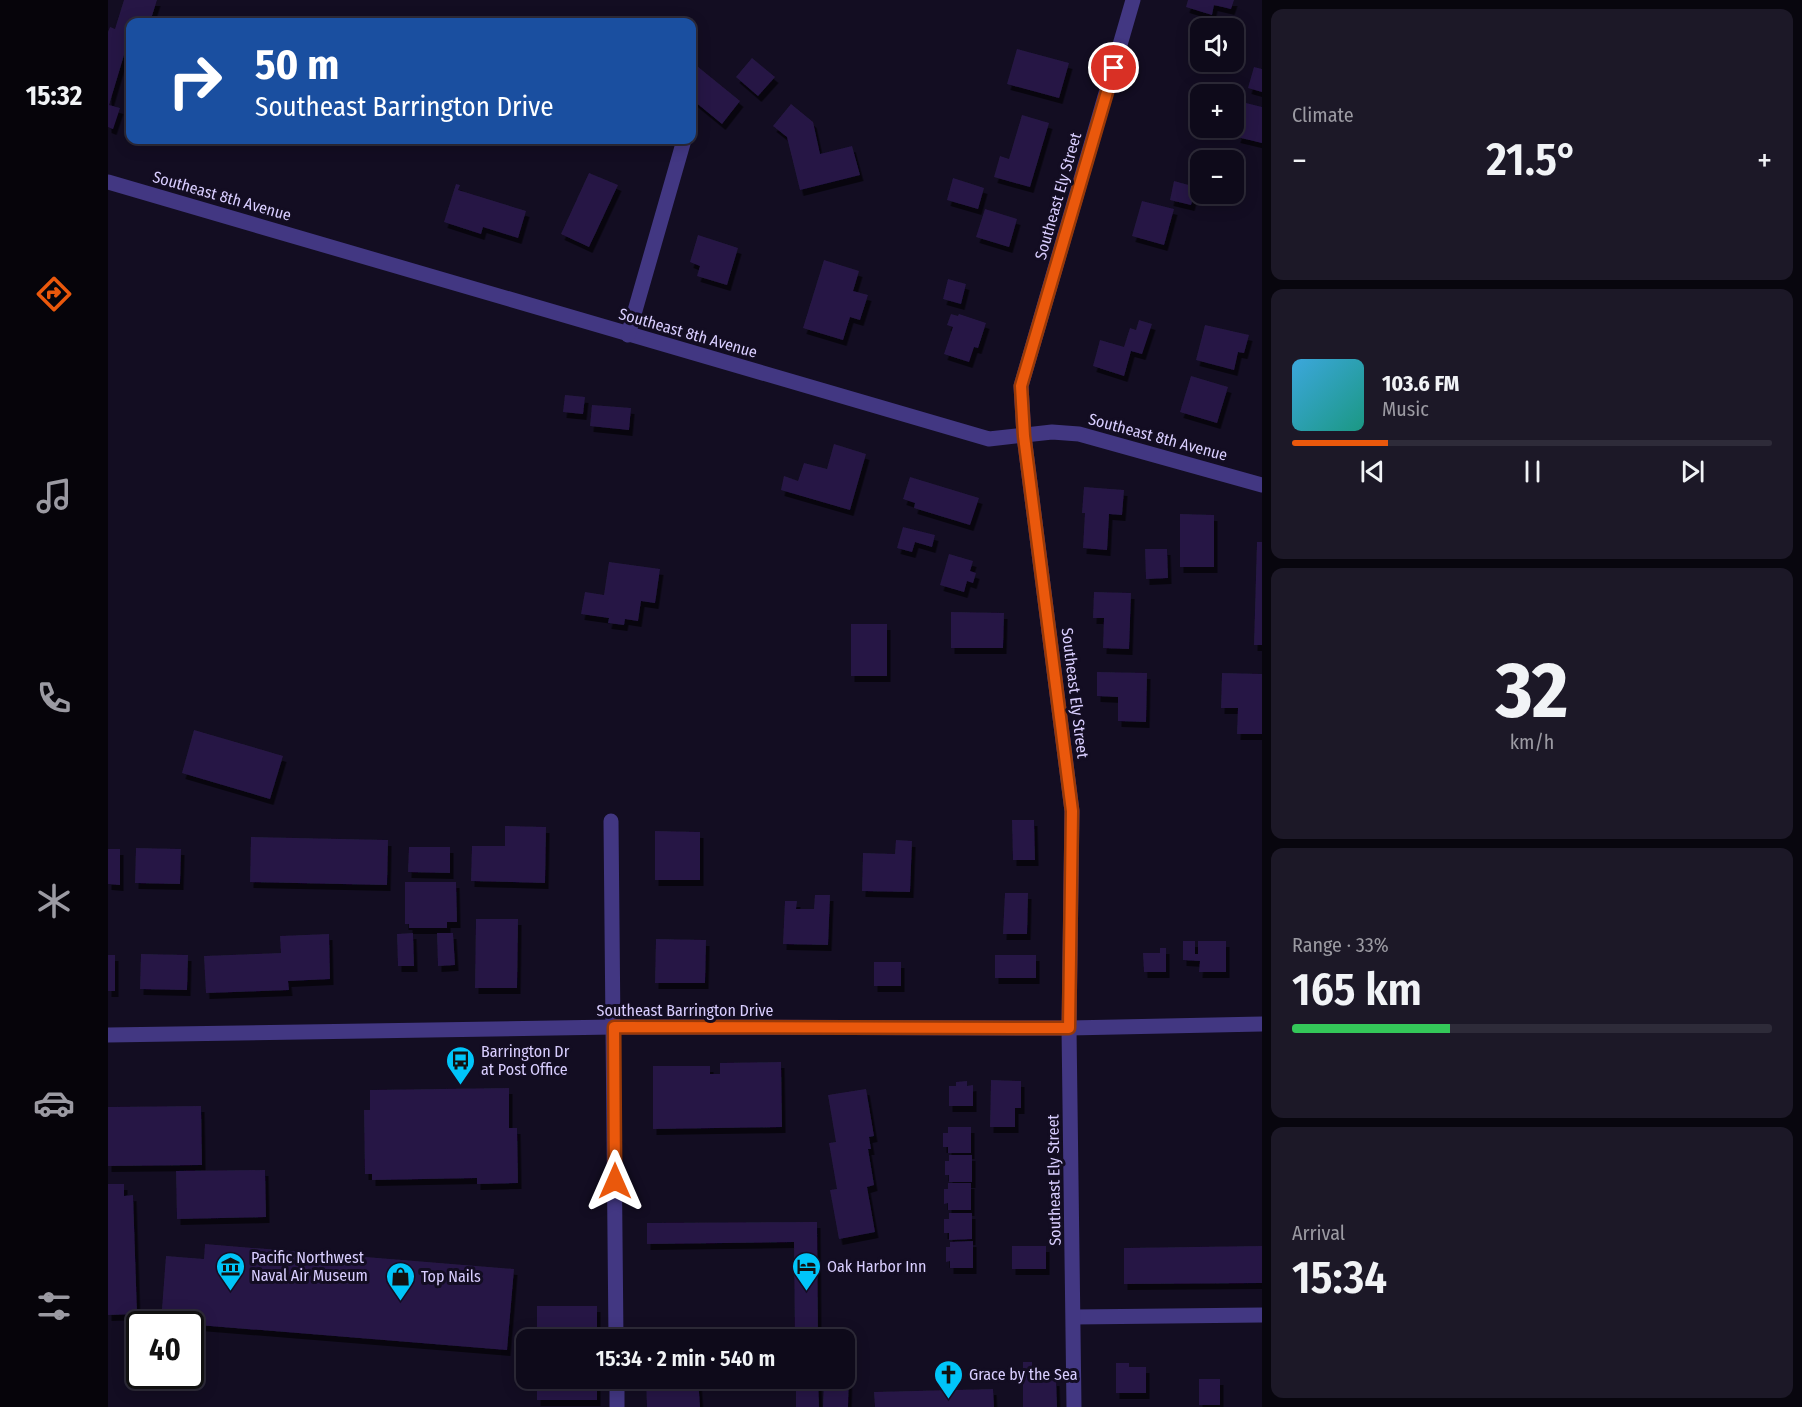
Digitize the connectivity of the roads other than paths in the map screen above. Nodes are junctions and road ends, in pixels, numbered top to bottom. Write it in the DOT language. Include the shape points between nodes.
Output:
graph roads {
  1 [pos="1133,0"];
  2 [pos="683,144"];
  3 [pos="108,182"];
  4 [pos="628,334"];
  5 [pos="1024,436"];
  6 [pos="1262,485"];
  7 [pos="611,821"];
  8 [pos="1262,1024"];
  9 [pos="614,1027"];
  10 [pos="1069,1028"];
  11 [pos="108,1035"];
  12 [pos="1262,1315"];
  13 [pos="1074,1317"];
  14 [pos="616,1329"];
  15 [pos="616,1389"];
  16 [pos="617,1407"];
  17 [pos="1074,1407"];
  1 -- 5 [label="street, Southeast Ely Street" via="1021,386"];
  2 -- 4 [label="street"];
  3 -- 4 [label="street, Southeast 8th Avenue"];
  4 -- 5 [label="street, Southeast 8th Avenue" via="989,439"];
  5 -- 6 [label="street, Southeast 8th Avenue" via="1079,434"];
  5 -- 10 [label="street, Southeast Ely Street" via="1072,811"];
  7 -- 9 [label="street"];
  8 -- 10 [label="street, Southeast Barrington Drive"];
  9 -- 10 [label="street, Southeast Barrington Drive"];
  9 -- 11 [label="street, Southeast Barrington Drive"];
  9 -- 14 [label="street"];
  10 -- 13 [label="street, Southeast Ely Street"];
  12 -- 13 [label="street"];
  13 -- 17 [label="street, Southeast Ely Street"];
  15 -- 16 [label="street"];
}
